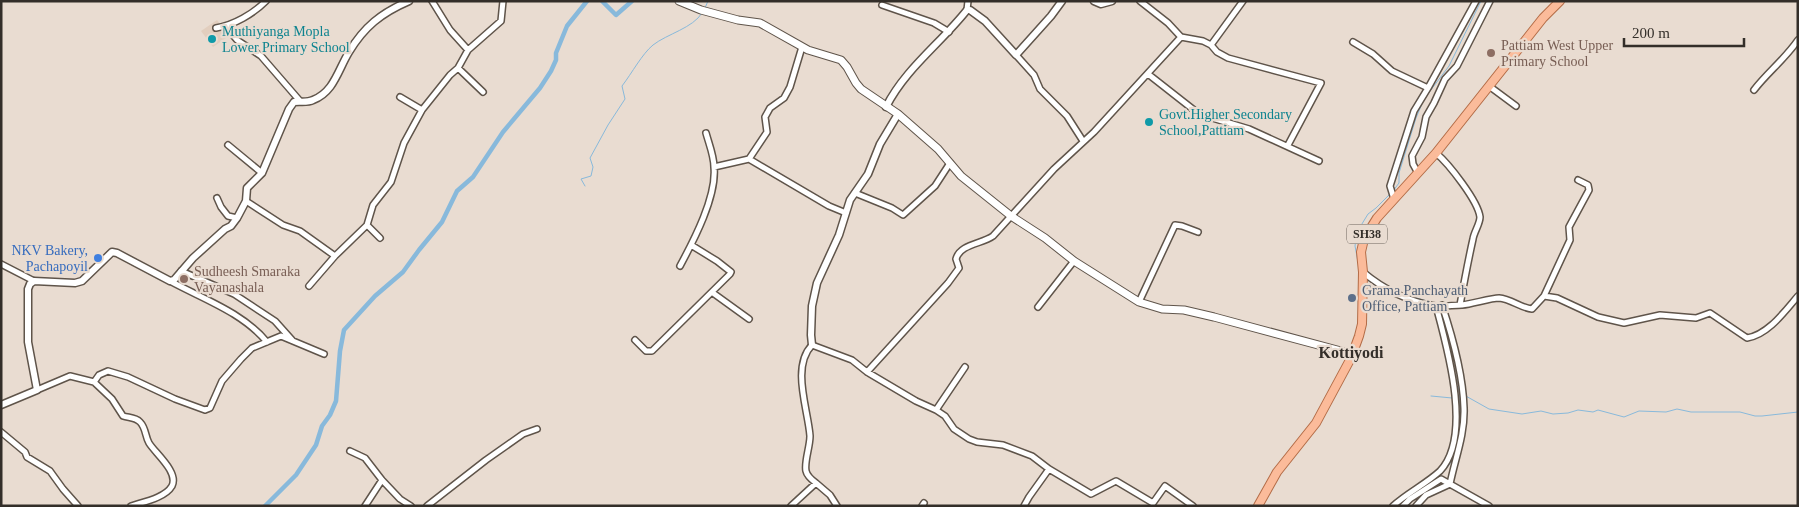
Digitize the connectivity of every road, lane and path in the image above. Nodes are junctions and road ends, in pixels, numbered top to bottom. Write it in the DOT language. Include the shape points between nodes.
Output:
graph roads {
  1 [pos="266,1"];
  2 [pos="408,1"];
  3 [pos="432,1"];
  4 [pos="503,1"];
  5 [pos="679,1"];
  6 [pos="968,1"];
  7 [pos="1062,1"];
  8 [pos="1094,1"];
  9 [pos="1112,1"];
  10 [pos="1140,1"];
  11 [pos="1243,1"];
  12 [pos="1476,1"];
  13 [pos="1490,1"];
  14 [pos="1560,1"];
  15 [pos="882,5"];
  16 [pos="967,10"];
  17 [pos="226,26"];
  18 [pos="216,28"];
  19 [pos="949,32"];
  20 [pos="1181,37"];
  21 [pos="1798,40"];
  22 [pos="1353,42"];
  23 [pos="1211,45"];
  24 [pos="802,47"];
  25 [pos="468,50"];
  26 [pos="1016,55"];
  27 [pos="458,68"];
  28 [pos="1148,74"];
  29 [pos="1489,86"];
  30 [pos="1428,88"];
  31 [pos="1754,90"];
  32 [pos="483,92"];
  33 [pos="400,97"];
  34 [pos="300,101"];
  35 [pos="1516,106"];
  36 [pos="886,107"];
  37 [pos="422,110"];
  38 [pos="898,114"];
  39 [pos="706,132"];
  40 [pos="1083,141"];
  41 [pos="228,144"];
  42 [pos="1288,145"];
  43 [pos="1436,153"];
  44 [pos="749,158"];
  45 [pos="1319,161"];
  46 [pos="950,163"];
  47 [pos="714,167"];
  48 [pos="262,173"];
  49 [pos="1418,173"];
  50 [pos="1578,180"];
  51 [pos="856,193"];
  52 [pos="217,198"];
  53 [pos="1394,199"];
  54 [pos="246,201"];
  55 [pos="846,213"];
  56 [pos="1011,216"];
  57 [pos="237,218"];
  58 [pos="367,225"];
  59 [pos="1198,232"];
  60 [pos="380,238"];
  61 [pos="691,245"];
  62 [pos="335,256"];
  63 [pos="1074,261"];
  64 [pos="1,264"];
  65 [pos="680,266"];
  66 [pos="181,271"];
  67 [pos="1363,272"];
  68 [pos="34,281"];
  69 [pos="170,281"];
  70 [pos="309,286"];
  71 [pos="713,293"];
  72 [pos="1544,296"];
  73 [pos="1798,296"];
  74 [pos="1139,302"];
  75 [pos="1460,305"];
  76 [pos="1439,306"];
  77 [pos="1038,307"];
  78 [pos="749,320"];
  79 [pos="635,340"];
  80 [pos="293,341"];
  81 [pos="267,342"];
  82 [pos="812,345"];
  83 [pos="324,354"];
  84 [pos="1352,354"];
  85 [pos="965,367"];
  86 [pos="867,372"];
  87 [pos="94,382"];
  88 [pos="38,390"];
  89 [pos="1,406"];
  90 [pos="936,410"];
  91 [pos="537,429"];
  92 [pos="1,432"];
  93 [pos="350,451"];
  94 [pos="1050,469"];
  95 [pos="382,480"];
  96 [pos="816,483"];
  97 [pos="1450,484"];
  98 [pos="78,506"];
  99 [pos="131,506"];
  100 [pos="364,506"];
  101 [pos="411,506"];
  102 [pos="427,506"];
  103 [pos="791,506"];
  104 [pos="837,506"];
  105 [pos="1024,506"];
  106 [pos="1193,506"];
  107 [pos="1258,506"];
  108 [pos="1393,506"];
  109 [pos="1403,506"];
  110 [pos="1416,506"];
  111 [pos="1489,506"];
  1 -- 17 [label="street" via="258,10"];
  2 -- 34 [label="street" via="374,20 348,53 330,88 315,99"];
  3 -- 25 [label="street" via="450,30"];
  4 -- 25 [label="street" via="501,21"];
  5 -- 24 [label="main road" via="704,11 760,23"];
  6 -- 16 [label="street"];
  7 -- 26 [label="street"];
  8 -- 9 [label="street" via="1101,4"];
  10 -- 20 [label="street"];
  11 -- 23 [label="street"];
  12 -- 30 [label="street"];
  13 -- 49 [label="street" via="1457,66 1444,79 1426,117 1422,137 1412,156 1412,164"];
  14 -- 29 [label="main road, SH38"];
  15 -- 19 [label="street" via="934,23"];
  16 -- 19 [label="street"];
  16 -- 26 [label="street" via="985,21"];
  17 -- 18 [label="street"];
  17 -- 34 [label="street" via="237,40 261,56"];
  19 -- 36 [label="street" via="909,73"];
  20 -- 23 [label="street"];
  20 -- 28 [label="street"];
  21 -- 31 [label="street"];
  22 -- 30 [label="street" via="1392,70"];
  23 -- 42 [label="street" via="1228,58 1321,83"];
  24 -- 36 [label="main road" via="840,60 856,83"];
  24 -- 44 [label="street" via="790,87 784,98 770,108 765,119 767,132"];
  25 -- 27 [label="street"];
  26 -- 40 [label="street" via="1034,75 1040,89 1067,116"];
  27 -- 32 [label="street"];
  27 -- 37 [label="street"];
  28 -- 40 [label="street"];
  28 -- 42 [label="street" via="1199,114"];
  29 -- 35 [label="street"];
  29 -- 43 [label="main road, SH38"];
  30 -- 53 [label="street" via="1414,111 1390,186"];
  33 -- 37 [label="street"];
  34 -- 48 [label="street" via="294,102 289,109"];
  36 -- 38 [label="main road"];
  37 -- 58 [label="street" via="404,143 391,182 373,205"];
  38 -- 46 [label="main road"];
  38 -- 51 [label="street"];
  39 -- 47 [label="street"];
  40 -- 56 [label="street"];
  41 -- 48 [label="street"];
  42 -- 45 [label="street"];
  43 -- 49 [label="main road, SH38"];
  43 -- 75 [label="street" via="1448,164 1476,205 1480,220 1473,236"];
  44 -- 47 [label="street"];
  44 -- 55 [label="street"];
  46 -- 51 [label="street" via="935,186 903,215"];
  46 -- 56 [label="main road" via="961,176"];
  47 -- 61 [label="street" via="713,190"];
  48 -- 54 [label="street" via="247,188"];
  49 -- 53 [label="main road, SH38"];
  50 -- 72 [label="street" via="1588,185 1589,190 1569,227 1570,240"];
  51 -- 55 [label="street"];
  52 -- 57 [label="street" via="228,216"];
  53 -- 67 [label="main road, SH38" via="1364,239 1361,252"];
  54 -- 57 [label="street"];
  54 -- 62 [label="street" via="283,225 300,231"];
  55 -- 82 [label="street" via="816,283 812,306"];
  56 -- 63 [label="main road"];
  56 -- 86 [label="street" via="993,236 968,246 958,254 959,268 948,283"];
  57 -- 66 [label="street"];
  58 -- 60 [label="street"];
  58 -- 62 [label="street"];
  59 -- 74 [label="street" via="1175,225"];
  61 -- 65 [label="street"];
  61 -- 71 [label="street" via="731,272"];
  62 -- 70 [label="street"];
  63 -- 74 [label="main road"];
  63 -- 77 [label="street"];
  64 -- 68 [label="street"];
  66 -- 69 [label="street"];
  66 -- 80 [label="street" via="234,294 275,321"];
  67 -- 76 [label="street" via="1405,297"];
  67 -- 84 [label="main road, SH38" via="1362,324"];
  68 -- 69 [label="street" via="82,281 112,252"];
  68 -- 88 [label="street" via="28,289 28,342"];
  69 -- 81 [label="street" via="235,315"];
  71 -- 78 [label="street"];
  71 -- 79 [label="street" via="652,351 646,352"];
  72 -- 73 [label="street" via="1557,298 1598,317 1624,323 1660,315 1696,318 1710,314 1747,338 1755,337 1769,326"];
  72 -- 75 [label="street" via="1532,309 1499,298"];
  74 -- 84 [label="main road" via="1214,317"];
  75 -- 76 [label="street"];
  76 -- 97 [label="street" via="1453,339 1464,409 1461,442"];
  76 -- 108 [label="street" via="1455,401 1455,439 1440,470"];
  80 -- 81 [label="street" via="280,336"];
  80 -- 83 [label="street"];
  81 -- 87 [label="street" via="252,348 241,359 222,381 210,408 205,410 128,376 108,371"];
  82 -- 86 [label="street" via="852,360"];
  82 -- 96 [label="street" via="801,367 810,436 806,474"];
  84 -- 107 [label="main road, SH38" via="1316,423 1277,472"];
  85 -- 90 [label="street"];
  86 -- 90 [label="street"];
  87 -- 88 [label="street" via="70,376"];
  87 -- 99 [label="street" via="112,399 122,416 137,419 142,424 148,441 172,473 172,487"];
  88 -- 89 [label="street"];
  90 -- 94 [label="street" via="969,439 1003,444 1032,456"];
  91 -- 102 [label="street" via="523,434"];
  92 -- 98 [label="street" via="25,452 27,458 50,471"];
  93 -- 95 [label="street" via="365,458"];
  94 -- 105 [label="street"];
  94 -- 106 [label="street" via="1091,494 1116,481 1153,503 1165,486"];
  95 -- 100 [label="street"];
  95 -- 101 [label="street"];
  96 -- 103 [label="street"];
  96 -- 104 [label="street"];
  97 -- 109 [label="street" via="1441,479"];
  97 -- 110 [label="street" via="1426,495"];
  97 -- 111 [label="street"];
}
